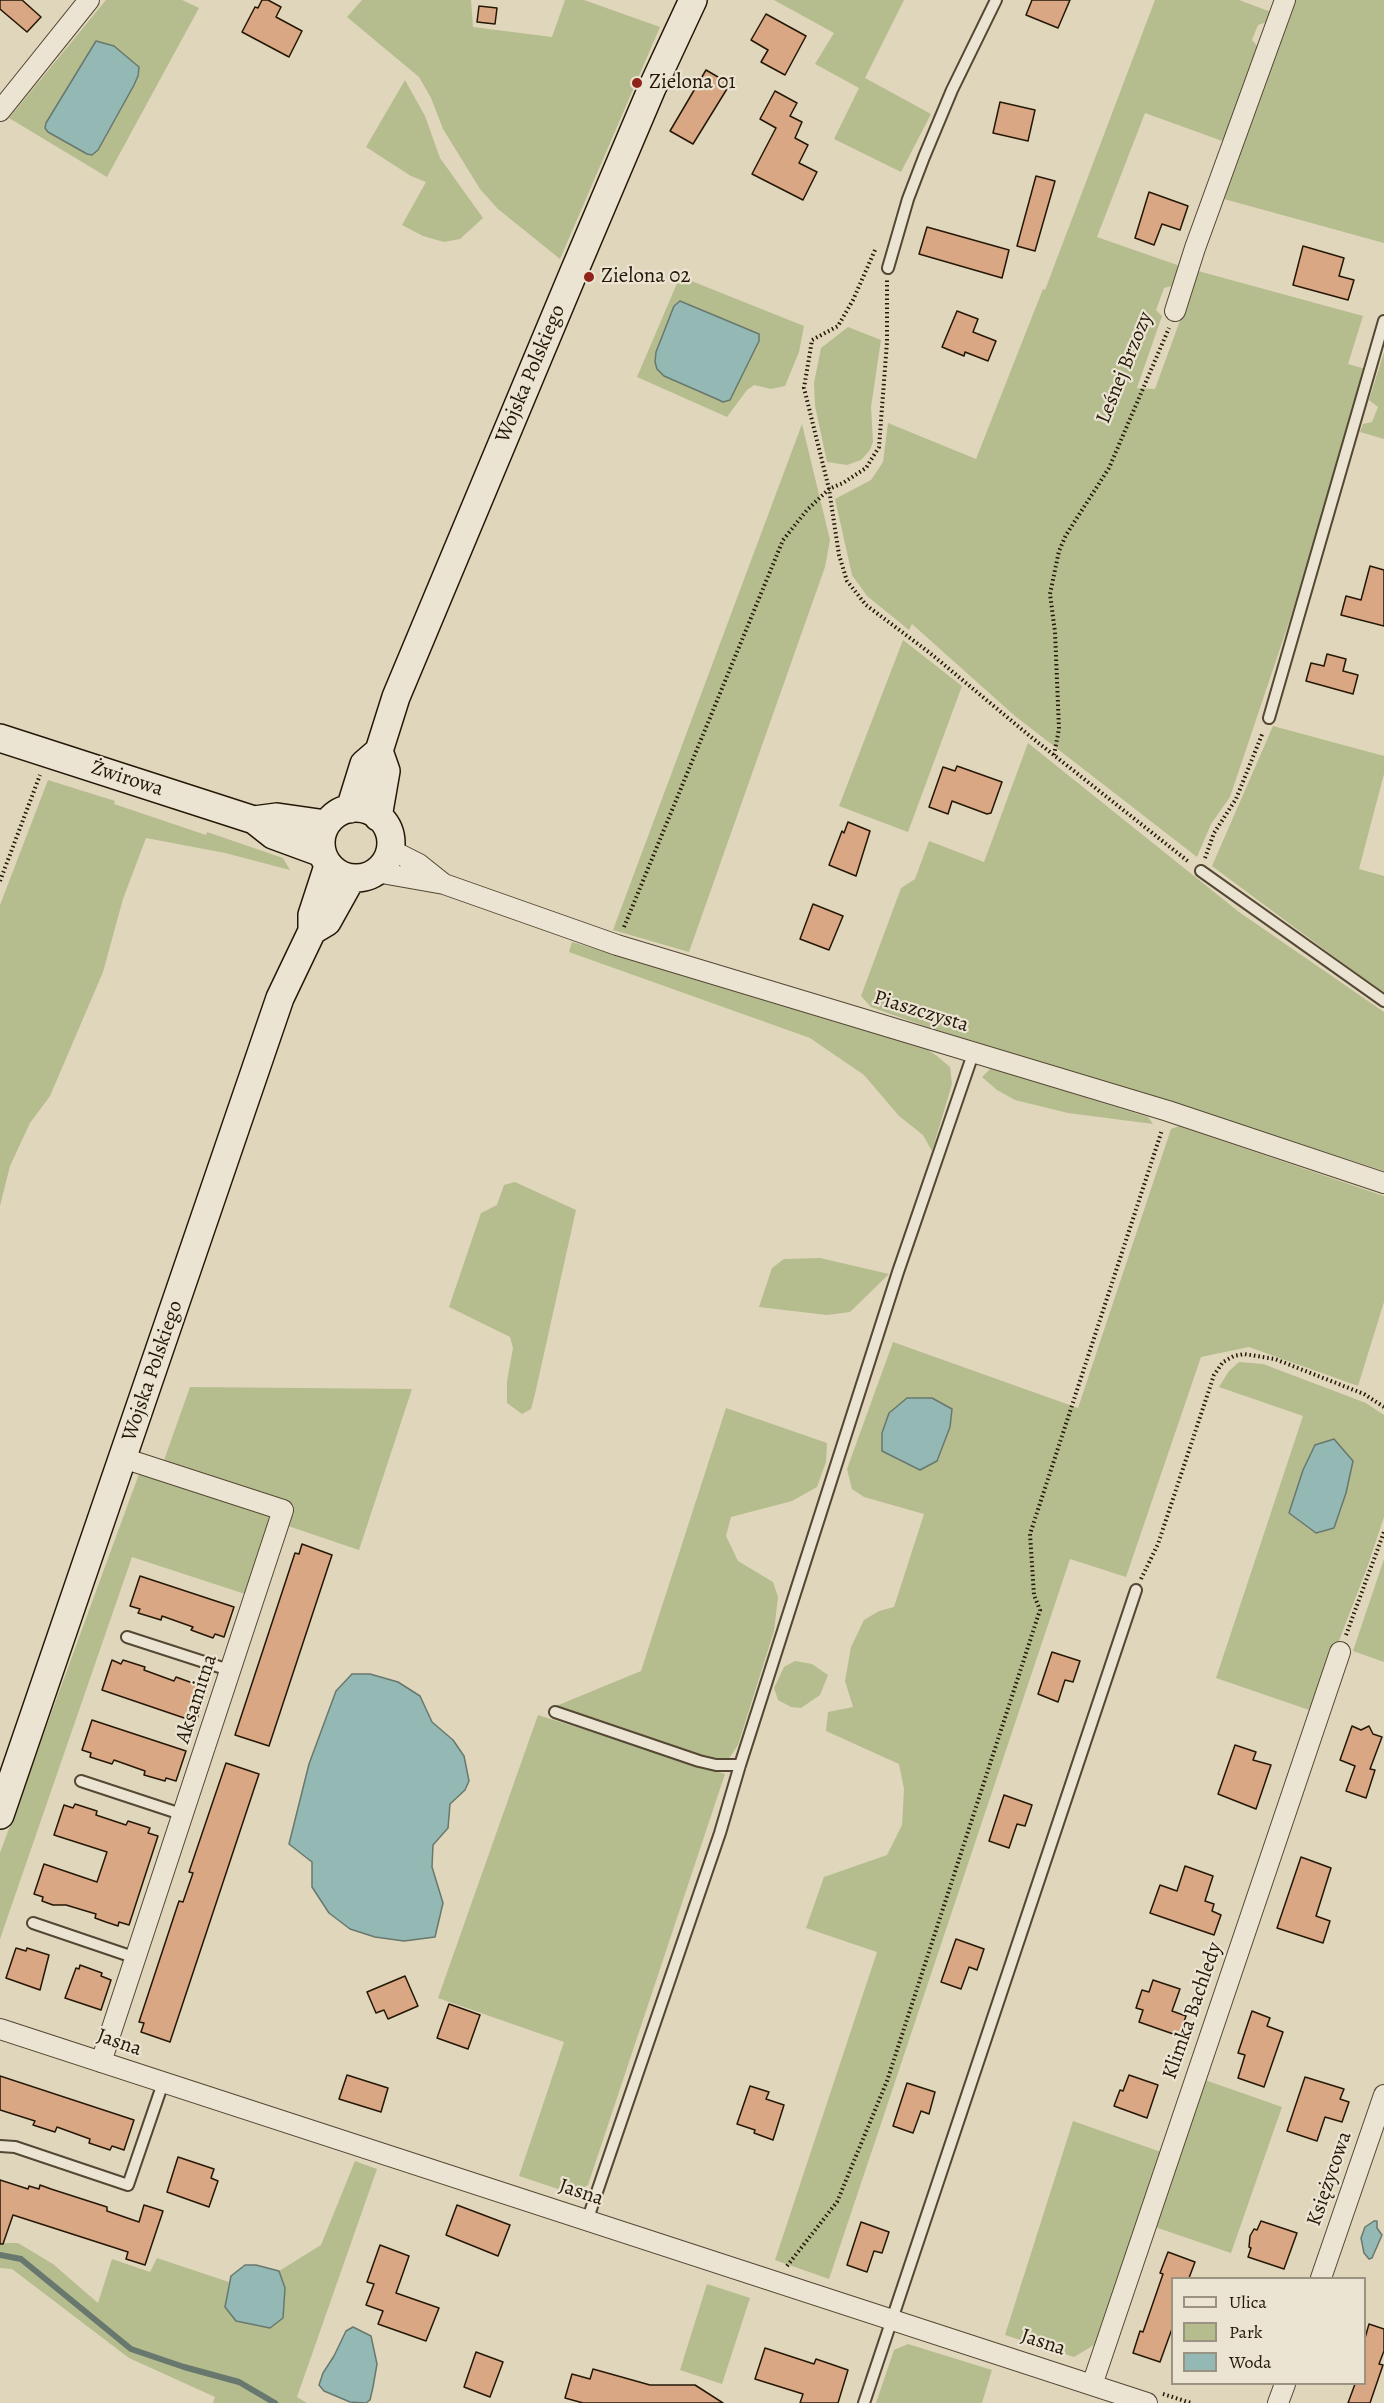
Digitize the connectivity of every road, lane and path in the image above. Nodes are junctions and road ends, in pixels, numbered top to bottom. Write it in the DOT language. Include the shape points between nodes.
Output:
graph roads {
  1 [pos="89,0"];
  2 [pos="693,0"];
  3 [pos="996,0"];
  4 [pos="1285,0"];
  5 [pos="0,111"];
  6 [pos="877,246"];
  7 [pos="888,268"];
  8 [pos="1175,311"];
  9 [pos="1384,321"];
  10 [pos="830,489"];
  11 [pos="1269,718"];
  12 [pos="0,738"];
  13 [pos="379,751"];
  14 [pos="49,754"];
  15 [pos="1054,755"];
  16 [pos="350,809"];
  17 [pos="378,816"];
  18 [pos="254,820"];
  19 [pos="326,824"];
  20 [pos="325,859"];
  21 [pos="373,867"];
  22 [pos="1201,871"];
  23 [pos="0,881"];
  24 [pos="444,885"];
  25 [pos="312,931"];
  26 [pos="617,945"];
  27 [pos="1384,1001"];
  28 [pos="973,1054"];
  29 [pos="1168,1111"];
  30 [pos="1384,1184"];
  31 [pos="1384,1407"];
  32 [pos="123,1458"];
  33 [pos="1384,1532"];
  34 [pos="1136,1590"];
  35 [pos="127,1637"];
  36 [pos="1340,1652"];
  37 [pos="232,1671"];
  38 [pos="555,1712"];
  39 [pos="740,1765"];
  40 [pos="81,1781"];
  41 [pos="0,1815"];
  42 [pos="184,1815"];
  43 [pos="33,1923"];
  44 [pos="136,1958"];
  45 [pos="0,2029"];
  46 [pos="101,2062"];
  47 [pos="163,2083"];
  48 [pos="1384,2096"];
  49 [pos="0,2146"];
  50 [pos="587,2221"];
  51 [pos="1321,2277"];
  52 [pos="770,2280"];
  53 [pos="892,2319"];
  54 [pos="1092,2385"];
  55 [pos="1285,2385"];
  56 [pos="864,2403"];
  57 [pos="1146,2403"];
  58 [pos="1278,2403"];
  1 -- 5 [label="street"];
  2 -- 13 [label="street, Wojska Polskiego" via="401,686"];
  3 -- 7 [label="lane" via="924,157"];
  4 -- 8 [label="street, Leśnej Brzozy"];
  6 -- 10 [label="path" via="838,326 812,340 804,388"];
  7 -- 10 [label="path" via="879,447 866,468"];
  8 -- 15 [label="path, Leśnej Brzozy" via="1109,468 1059,551 1050,594 1059,729"];
  9 -- 11 [label="lane"];
  10 -- 15 [label="path" via="839,555 847,581 866,605"];
  10 -- 26 [label="path" via="783,540"];
  11 -- 22 [label="path" via="1236,799 1214,833"];
  12 -- 14 [label="street, Żwirowa"];
  13 -- 16 [label="street, Wojska Polskiego" via="364,764"];
  13 -- 17 [label="street, Wojska Polskiego" via="386,771"];
  14 -- 18 [label="street, Żwirowa"];
  14 -- 23 [label="path"];
  15 -- 22 [label="path"];
  16 -- 17 [label="street" via="363,809"];
  16 -- 19 [label="street"];
  17 -- 21 [label="street" via="388,829"];
  18 -- 19 [label="street, Żwirowa" via="277,817"];
  18 -- 20 [label="street, Żwirowa" via="273,836"];
  19 -- 20 [label="street" via="320,842"];
  20 -- 21 [label="street" via="341,876"];
  20 -- 25 [label="street, Wojska Polskiego"];
  21 -- 24 [label="street, Piaszczysta"];
  21 -- 24 [label="street, Piaszczysta" via="419,864"];
  21 -- 25 [label="street, Wojska Polskiego" via="327,922"];
  22 -- 27 [label="lane"];
  24 -- 26 [label="street, Piaszczysta"];
  25 -- 32 [label="street, Wojska Polskiego" via="280,998"];
  26 -- 28 [label="street, Piaszczysta"];
  28 -- 29 [label="street, Piaszczysta"];
  28 -- 39 [label="lane" via="898,1272"];
  29 -- 30 [label="street, Piaszczysta"];
  29 -- 52 [label="path" via="1030,1534 1034,1595 1040,1610 887,2081 837,2202 801,2249"];
  31 -- 34 [label="path" via="1364,1394 1275,1359 1244,1354 1223,1362 1214,1375 1158,1545"];
  32 -- 37 [label="street, Aksamitna" via="283,1510"];
  32 -- 41 [label="street, Wojska Polskiego"];
  33 -- 36 [label="path"];
  34 -- 53 [label="lane"];
  35 -- 37 [label="lane"];
  36 -- 54 [label="street, Klimka Bachledy"];
  37 -- 42 [label="street, Aksamitna"];
  38 -- 39 [label="lane" via="699,1761"];
  39 -- 50 [label="lane"];
  40 -- 42 [label="lane"];
  42 -- 44 [label="street, Aksamitna"];
  43 -- 44 [label="lane"];
  44 -- 46 [label="street, Aksamitna"];
  45 -- 46 [label="street, Jasna"];
  46 -- 47 [label="street, Jasna"];
  47 -- 49 [label="lane" via="128,2185 15,2147"];
  47 -- 50 [label="street, Jasna"];
  48 -- 51 [label="street, Księżycowa"];
  50 -- 52 [label="street, Jasna"];
  52 -- 53 [label="street, Jasna"];
  53 -- 54 [label="street, Jasna"];
  53 -- 56 [label="lane"];
  54 -- 57 [label="street, Jasna"];
  55 -- 58 [label="street"];
}
